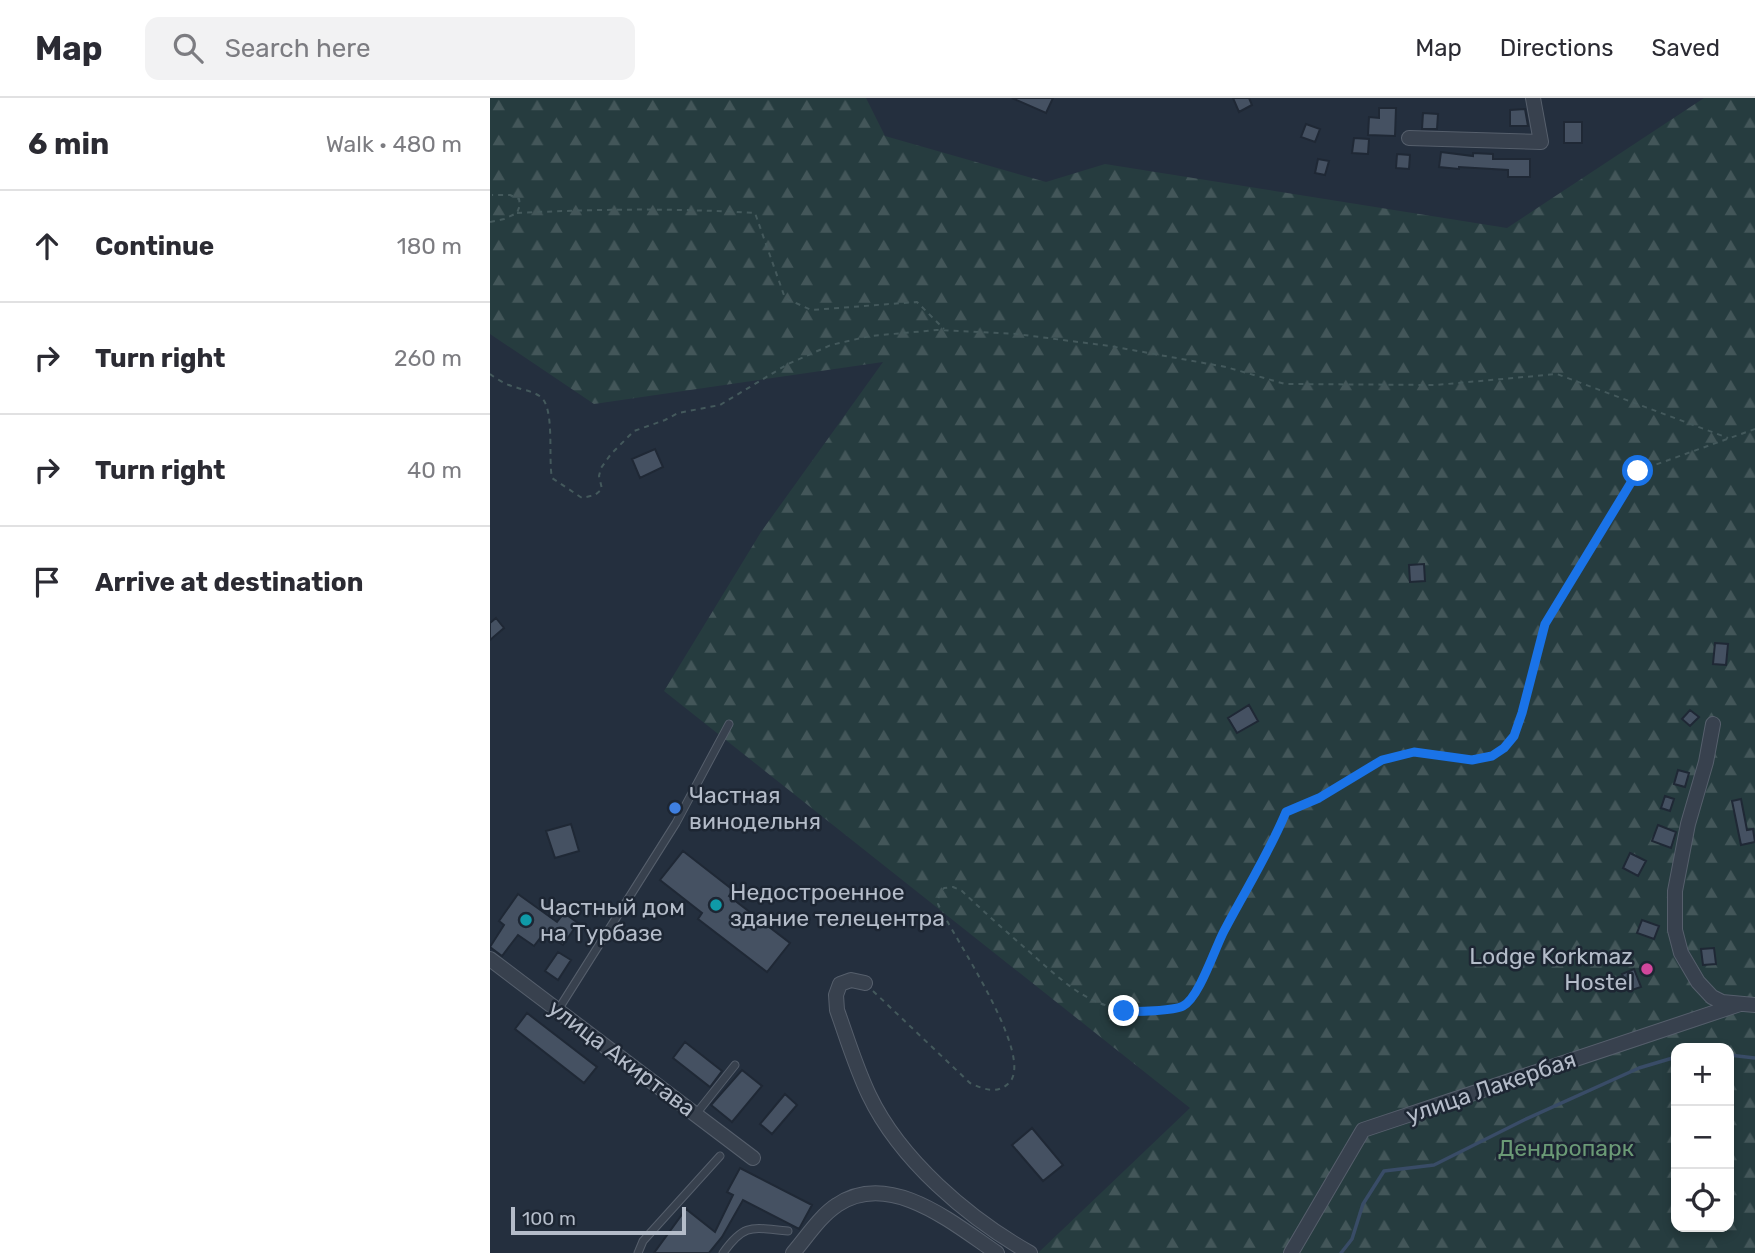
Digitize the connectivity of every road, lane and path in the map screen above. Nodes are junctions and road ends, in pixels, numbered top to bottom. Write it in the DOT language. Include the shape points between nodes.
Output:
graph roads {
  1 [pos="1533,98"];
  2 [pos="1409,138"];
  3 [pos="492,195"];
  4 [pos="517,213"];
  5 [pos="490,222"];
  6 [pos="945,330"];
  7 [pos="490,374"];
  8 [pos="1755,429"];
  9 [pos="1729,438"];
  10 [pos="729,724"];
  11 [pos="1713,724"];
  12 [pos="490,959"];
  13 [pos="865,983"];
  14 [pos="1748,1004"];
  15 [pos="558,1010"];
  16 [pos="735,1065"];
  17 [pos="696,1114"];
  18 [pos="720,1156"];
  19 [pos="753,1157"];
  20 [pos="788,1231"];
  21 [pos="638,1253"];
  22 [pos="723,1253"];
  23 [pos="793,1253"];
  24 [pos="997,1253"];
  25 [pos="1030,1253"];
  26 [pos="1291,1253"];
  1 -- 2 [label="street" via="1541,142"];
  3 -- 4 [label="path" via="519,199"];
  4 -- 5 [label="path"];
  4 -- 6 [label="path" via="680,208 755,213 785,298 811,310 917,302"];
  6 -- 7 [label="path" via="870,336 831,345 788,364 720,405 678,413 634,431 601,468 602,489 582,498 552,478 546,403"];
  6 -- 9 [label="path" via="1110,346 1226,367 1285,384 1436,385 1557,374"];
  8 -- 9 [label="path"];
  9 -- 13 [label="path" via="1638,471 1545,624 1522,713 1504,748 1472,760 1414,752 1382,760 1286,812 1201,981 1183,1006 1124,1011 1080,994 953,887 944,888 938,904 996,1008 1014,1054 1012,1080 997,1091 970,1083"];
  10 -- 15 [label="lane" via="677,822"];
  11 -- 14 [label="street" via="1675,891 1675,930 1681,953 1712,997"];
  12 -- 15 [label="street, улица Акиртава"];
  13 -- 25 [label="street" via="851,980 840,984 836,1010 869,1095 888,1128 935,1184"];
  14 -- 26 [label="street, улица Лакербая" via="1363,1130"];
  15 -- 17 [label="street, улица Акиртава"];
  16 -- 17 [label="lane"];
  17 -- 19 [label="street, улица Акиртава"];
  18 -- 21 [label="lane" via="643,1241"];
  20 -- 22 [label="lane" via="743,1231"];
  23 -- 24 [label="street" via="835,1206 874,1194 921,1203"];
}
